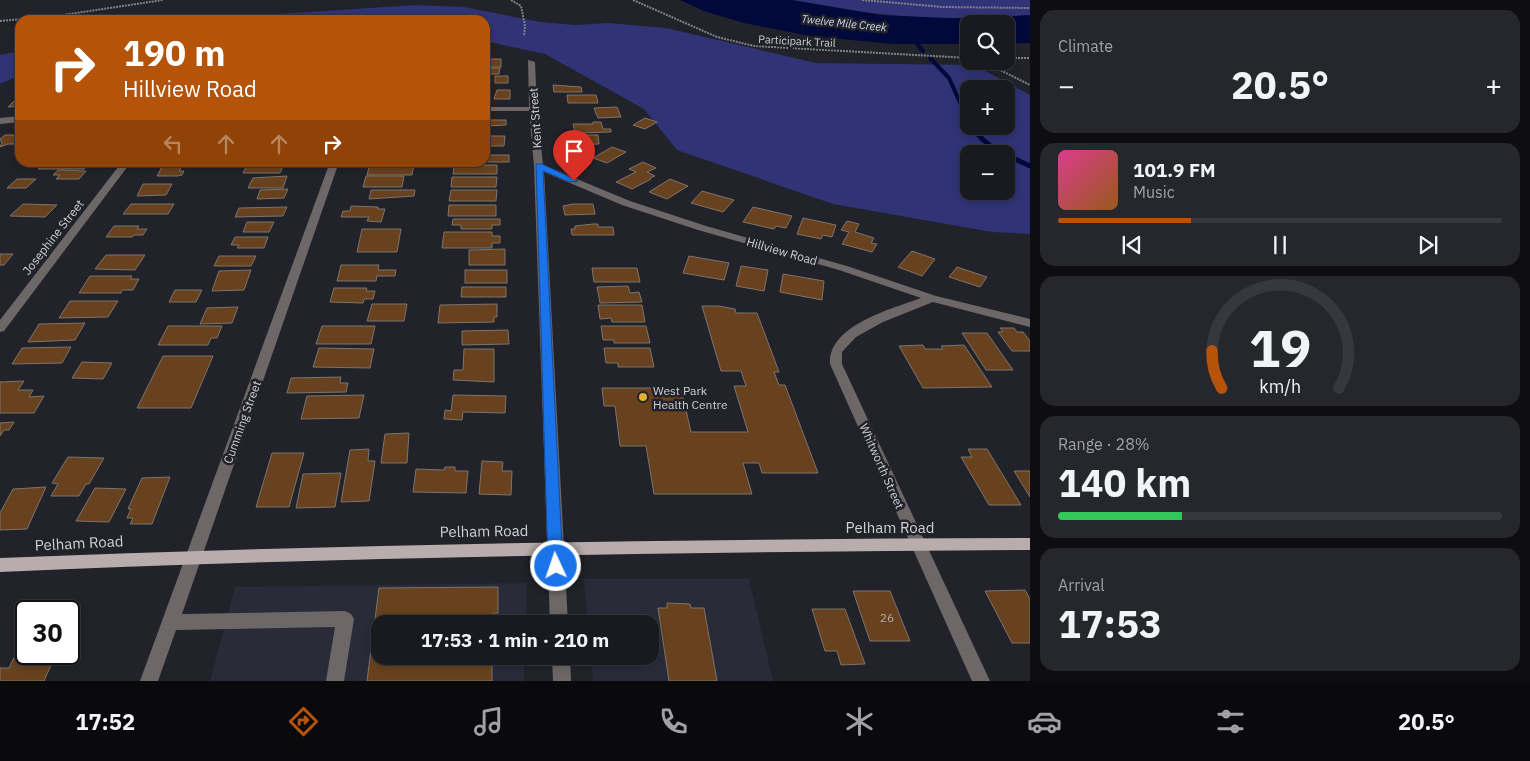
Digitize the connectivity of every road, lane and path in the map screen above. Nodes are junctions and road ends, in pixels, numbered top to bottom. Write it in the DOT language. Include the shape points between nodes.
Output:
graph roads {
  1 [pos="163,0"];
  2 [pos="511,0"];
  3 [pos="633,0"];
  4 [pos="862,0"];
  5 [pos="1030,8"];
  6 [pos="63,15"];
  7 [pos="15,20"];
  8 [pos="0,21"];
  9 [pos="524,36"];
  10 [pos="960,57"];
  11 [pos="1015,58"];
  12 [pos="1030,58"];
  13 [pos="531,62"];
  14 [pos="1005,70"];
  15 [pos="1030,85"];
  16 [pos="490,109"];
  17 [pos="533,109"];
  18 [pos="15,120"];
  19 [pos="0,121"];
  20 [pos="539,166"];
  21 [pos="123,167"];
  22 [pos="333,167"];
  23 [pos="932,298"];
  24 [pos="1030,323"];
  25 [pos="0,328"];
  26 [pos="918,544"];
  27 [pos="1030,544"];
  28 [pos="555,547"];
  29 [pos="194,556"];
  30 [pos="0,565"];
  31 [pos="559,615"];
  32 [pos="170,622"];
  33 [pos="561,665"];
  34 [pos="149,681"];
  35 [pos="335,681"];
  36 [pos="562,681"];
  37 [pos="981,681"];
  1 -- 6 [label="path"];
  2 -- 9 [label="path" via="521,6"];
  3 -- 10 [label="path, Participark Trail" via="717,37 754,46"];
  4 -- 5 [label="path" via="950,8"];
  7 -- 8 [label="path"];
  11 -- 12 [label="path"];
  13 -- 17 [label="street, Kent Street"];
  14 -- 15 [label="path"];
  16 -- 17 [label="street"];
  17 -- 20 [label="street, Kent Street"];
  18 -- 19 [label="street"];
  20 -- 23 [label="street, Hillview Road" via="634,206"];
  20 -- 28 [label="street, Kent Street"];
  21 -- 25 [label="street, Josephine Street"];
  22 -- 29 [label="street, Cumming Street"];
  23 -- 24 [label="street, Hillview Road"];
  23 -- 26 [label="street, Whitworth Street" via="857,329 836,352 836,364"];
  26 -- 27 [label="main road, Pelham Road"];
  26 -- 28 [label="main road, Pelham Road"];
  26 -- 37 [label="street, Whitworth Street"];
  28 -- 29 [label="main road, Pelham Road"];
  28 -- 31 [label="street, Kent Street"];
  29 -- 30 [label="main road, Pelham Road"];
  29 -- 32 [label="street, Cumming Street"];
  32 -- 34 [label="street, Cumming Street"];
  32 -- 35 [label="street" via="345,619"];
  33 -- 36 [label="street"];
}
